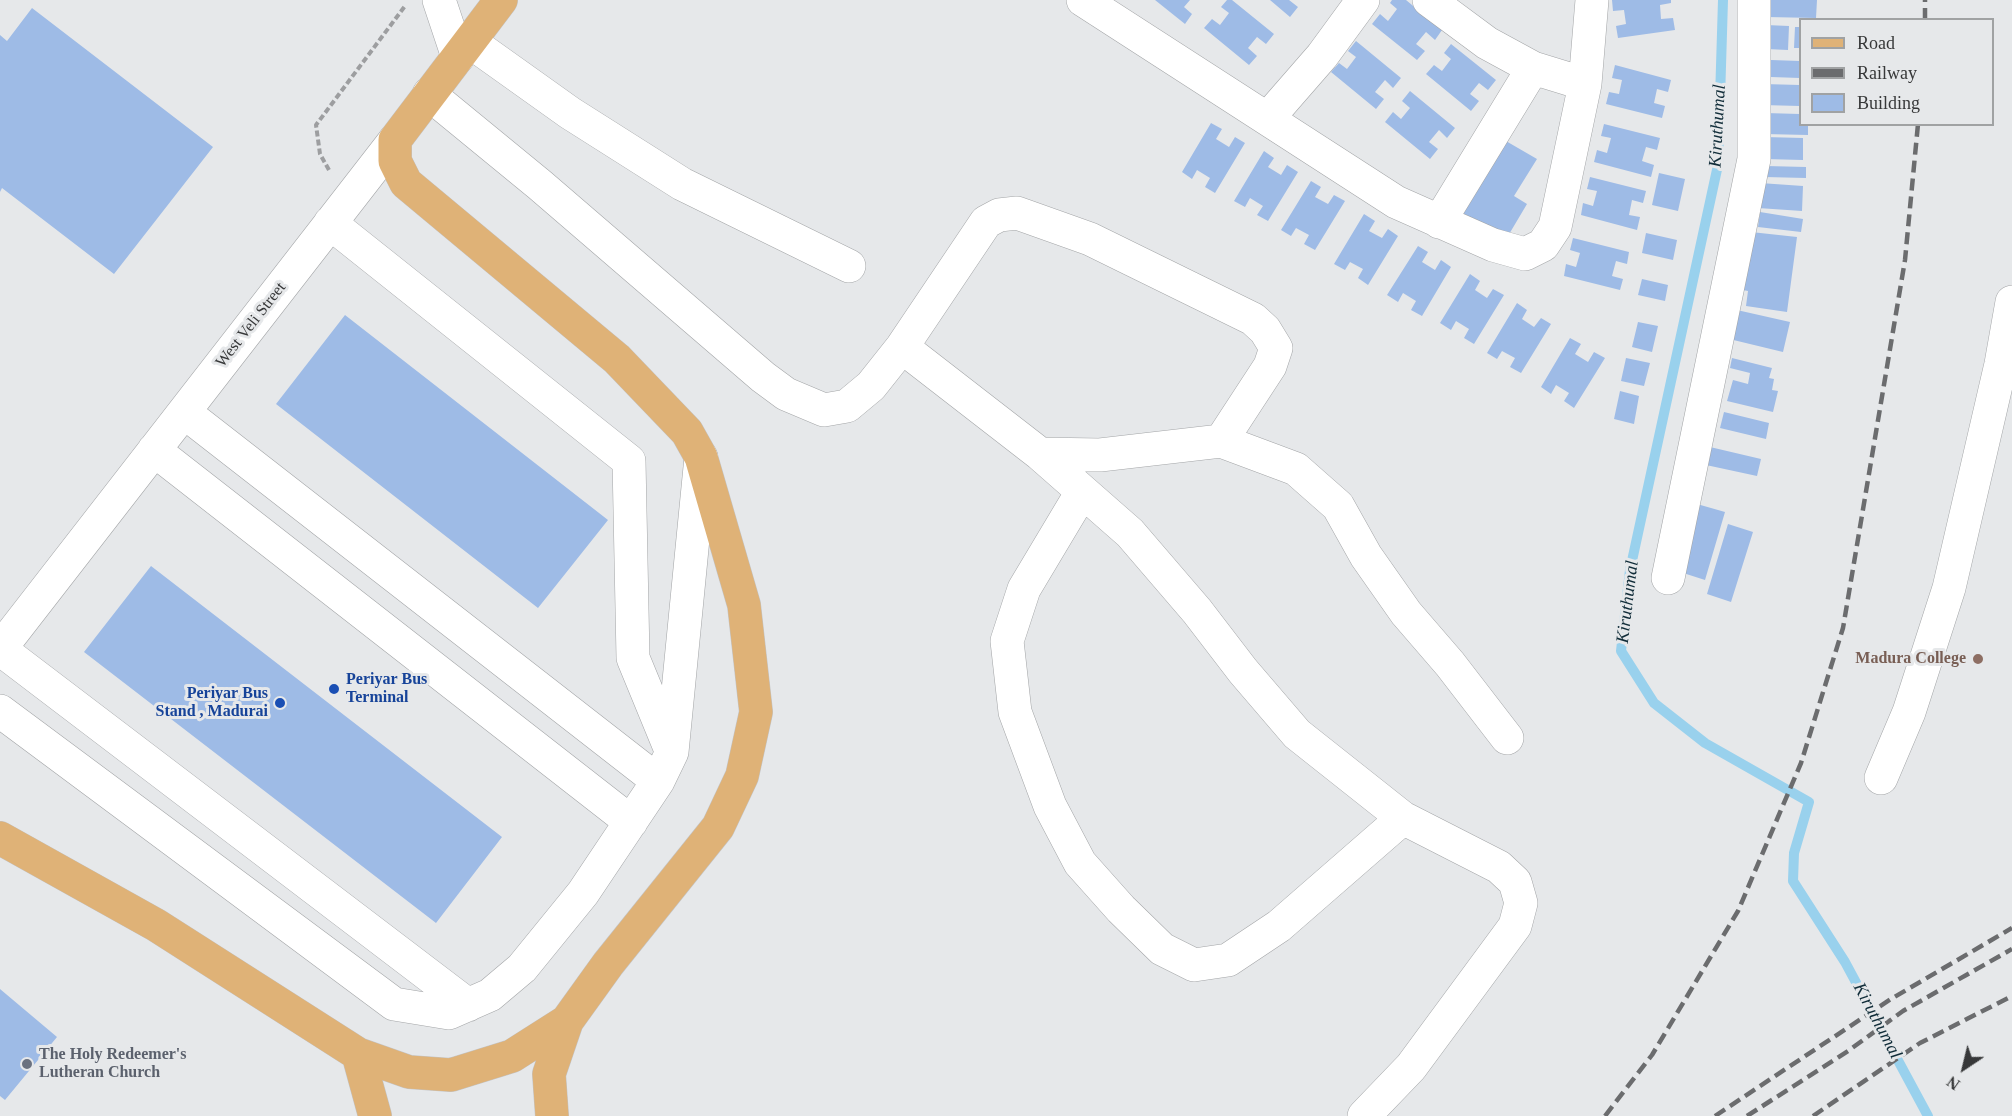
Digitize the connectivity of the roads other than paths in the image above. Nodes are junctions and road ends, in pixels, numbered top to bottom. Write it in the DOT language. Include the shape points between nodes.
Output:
graph roads {
  1 [pos="501,0"];
  2 [pos="1363,0"];
  3 [pos="1430,0"];
  4 [pos="1592,0"];
  5 [pos="1754,0"];
  6 [pos="423,1"];
  7 [pos="1103,6"];
  8 [pos="464,49"];
  9 [pos="1533,68"];
  10 [pos="1585,84"];
  11 [pos="429,94"];
  12 [pos="1268,118"];
  13 [pos="394,140"];
  14 [pos="1438,222"];
  15 [pos="330,224"];
  16 [pos="849,266"];
  17 [pos="2012,302"];
  18 [pos="902,347"];
  19 [pos="183,412"];
  20 [pos="1221,441"];
  21 [pos="154,450"];
  22 [pos="1040,454"];
  23 [pos="701,457"];
  24 [pos="1082,492"];
  25 [pos="1668,578"];
  26 [pos="0,649"];
  27 [pos="0,711"];
  28 [pos="1507,738"];
  29 [pos="665,767"];
  30 [pos="1881,778"];
  31 [pos="1403,818"];
  32 [pos="631,822"];
  33 [pos="0,838"];
  34 [pos="468,1005"];
  35 [pos="567,1021"];
  36 [pos="358,1054"];
  37 [pos="375,1116"];
  38 [pos="552,1116"];
  39 [pos="1364,1116"];
  1 -- 8 [label="main road, West Veli Street"];
  2 -- 12 [label="street" via="1322,56"];
  3 -- 9 [label="street" via="1487,43"];
  4 -- 10 [label="street"];
  5 -- 25 [label="street" via="1754,159"];
  6 -- 8 [label="street"];
  7 -- 12 [label="street"];
  8 -- 11 [label="main road, West Veli Street"];
  8 -- 16 [label="street" via="682,184"];
  9 -- 10 [label="street"];
  9 -- 14 [label="street"];
  10 -- 14 [label="street" via="1555,227 1543,245 1525,254 1493,246"];
  11 -- 13 [label="main road, West Veli Street"];
  11 -- 18 [label="street" via="786,394 824,410 847,406 871,386"];
  12 -- 14 [label="street" via="1396,201"];
  13 -- 15 [label="street, West Veli Street"];
  13 -- 23 [label="main road" via="395,161 406,183 617,359 687,432"];
  15 -- 19 [label="street, West Veli Street"];
  15 -- 29 [label="street" via="629,461 633,658"];
  17 -- 30 [label="street" via="1949,588 1909,712"];
  18 -- 20 [label="street" via="986,222 999,215 1017,213 1090,239 1253,319 1265,330 1276,348 1270,366"];
  18 -- 22 [label="street"];
  19 -- 21 [label="street, West Veli Street"];
  19 -- 29 [label="street"];
  20 -- 22 [label="street" via="1100,455"];
  20 -- 28 [label="street" via="1296,469 1338,506 1366,556 1406,613"];
  21 -- 26 [label="street, West Veli Street"];
  21 -- 32 [label="street"];
  22 -- 24 [label="street"];
  23 -- 29 [label="street"];
  23 -- 35 [label="main road" via="744,605 756,712 742,776 718,827 608,963"];
  24 -- 31 [label="street" via="1130,533 1297,734"];
  24 -- 31 [label="street" via="1024,589 1007,641 1015,712 1050,806 1080,863 1121,909 1162,950 1194,965 1228,960 1279,926"];
  26 -- 34 [label="street"];
  27 -- 34 [label="street" via="394,1004 449,1013"];
  29 -- 32 [label="street"];
  31 -- 39 [label="street" via="1499,867 1515,882 1521,903 1515,926 1418,1058"];
  32 -- 34 [label="street" via="583,893 522,968 490,995"];
  33 -- 36 [label="main road" via="156,925"];
  35 -- 36 [label="main road" via="512,1056 451,1075 409,1072"];
  35 -- 38 [label="main road" via="549,1074"];
  36 -- 37 [label="main road"];
}
